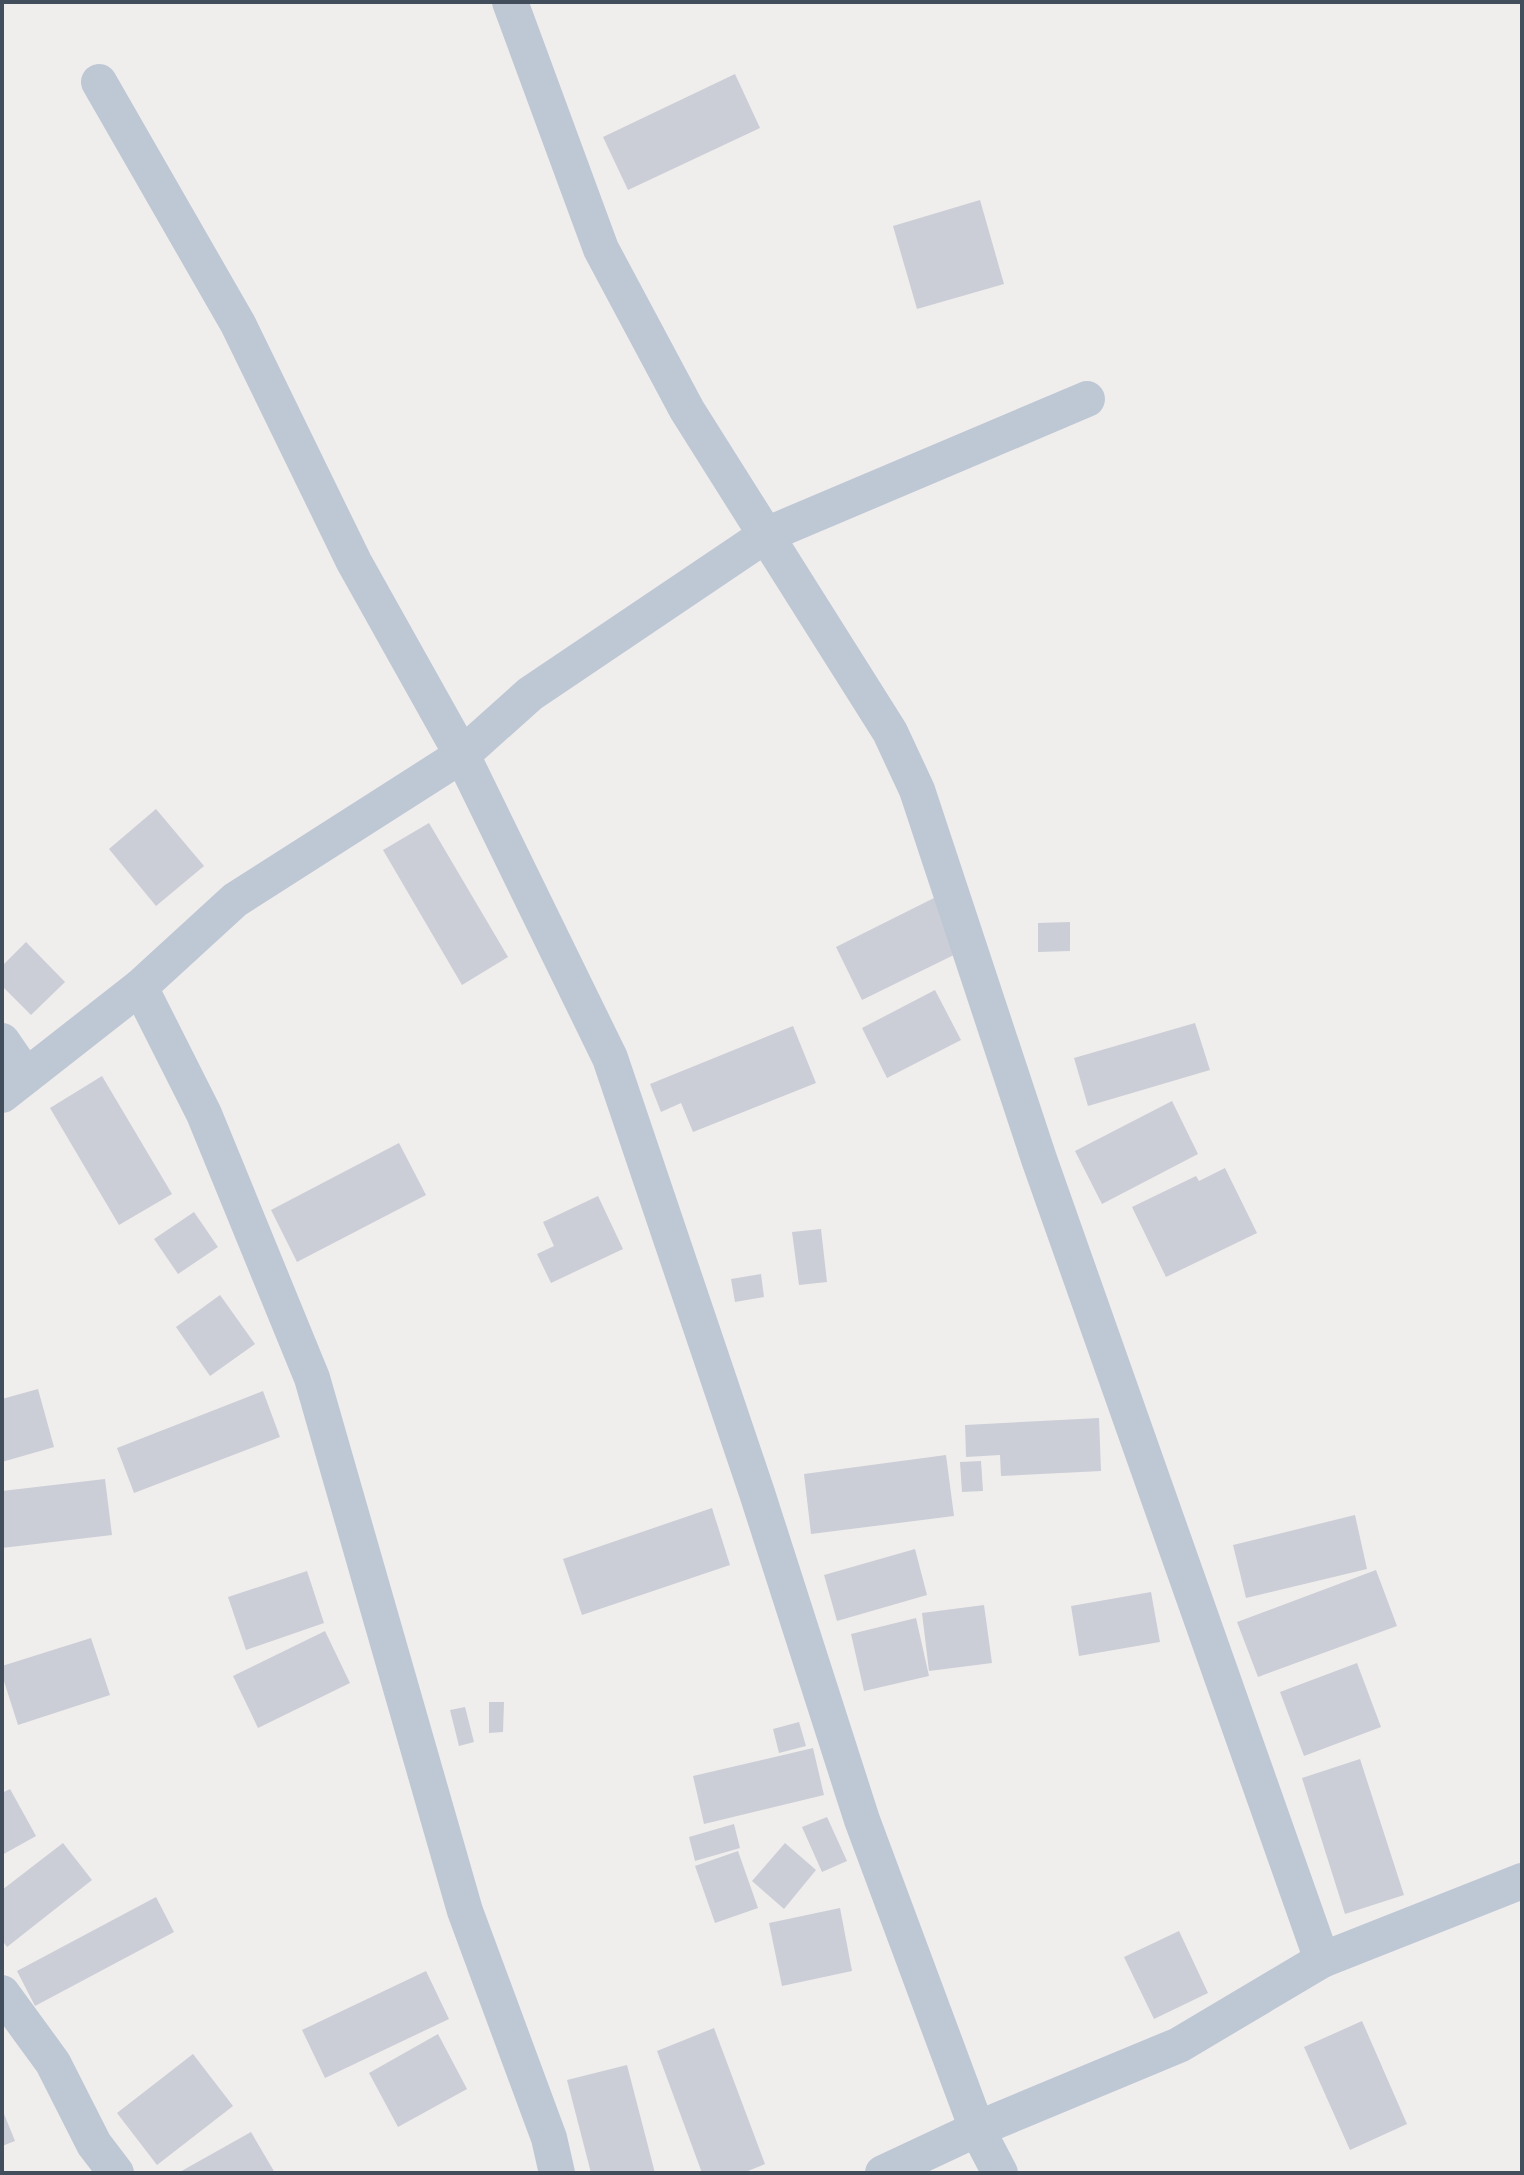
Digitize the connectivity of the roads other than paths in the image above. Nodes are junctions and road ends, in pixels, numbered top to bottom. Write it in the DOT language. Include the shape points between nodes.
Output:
graph roads {
  1 [pos="510,2"];
  2 [pos="99,82"];
  3 [pos="1087,399"];
  4 [pos="766,535"];
  5 [pos="462,755"];
  6 [pos="140,987"];
  7 [pos="2,1041"];
  8 [pos="14,1086"];
  9 [pos="1522,1881"];
  10 [pos="1322,1960"];
  11 [pos="2,1993"];
  12 [pos="977,2129"];
  13 [pos="116,2173"];
  14 [pos="557,2173"];
  15 [pos="883,2173"];
  16 [pos="1000,2173"];
  1 -- 4 [label="street" via="601,249 687,410"];
  2 -- 5 [label="street" via="238,324 354,562"];
  3 -- 4 [label="street"];
  4 -- 5 [label="street" via="530,694"];
  4 -- 10 [label="street" via="890,732 917,790 1039,1159"];
  5 -- 6 [label="street" via="235,900"];
  5 -- 12 [label="street" via="610,1058 862,1820"];
  6 -- 8 [label="street"];
  6 -- 14 [label="street" via="204,1114 312,1378 465,1911 549,2138"];
  7 -- 8 [label="street"];
  9 -- 10 [label="street"];
  10 -- 12 [label="street" via="1179,2045"];
  11 -- 13 [label="street" via="53,2063 94,2144"];
  12 -- 15 [label="street"];
  12 -- 16 [label="street"];
}
